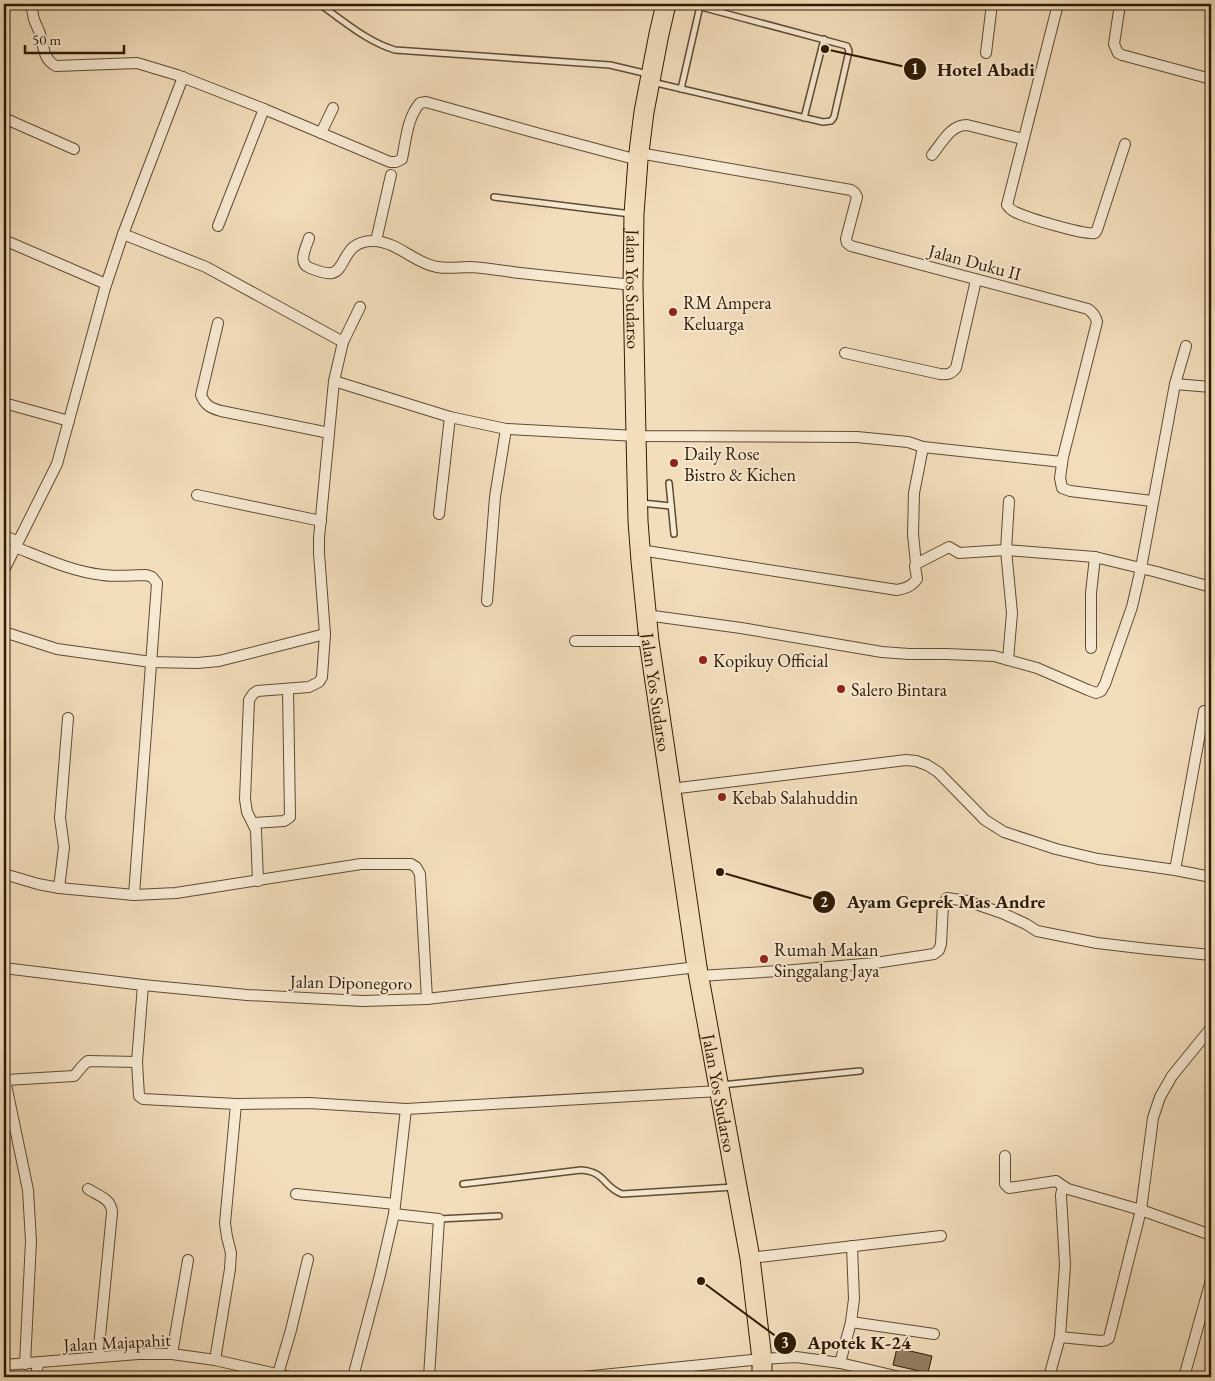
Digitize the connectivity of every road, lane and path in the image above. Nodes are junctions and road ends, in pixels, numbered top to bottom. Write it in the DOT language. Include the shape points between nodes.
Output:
graph roads {
  1 [pos="32,4"];
  2 [pos="319,4"];
  3 [pos="666,4"];
  4 [pos="690,4"];
  5 [pos="992,4"];
  6 [pos="1058,4"];
  7 [pos="1120,4"];
  8 [pos="700,6"];
  9 [pos="824,40"];
  10 [pos="986,53"];
  11 [pos="183,77"];
  12 [pos="650,78"];
  13 [pos="1211,79"];
  14 [pos="681,89"];
  15 [pos="333,108"];
  16 [pos="264,109"];
  17 [pos="4,118"];
  18 [pos="804,118"];
  19 [pos="321,133"];
  20 [pos="1023,139"];
  21 [pos="1125,144"];
  22 [pos="74,149"];
  23 [pos="932,155"];
  24 [pos="638,156"];
  25 [pos="391,175"];
  26 [pos="494,197"];
  27 [pos="634,214"];
  28 [pos="218,226"];
  29 [pos="123,234"];
  30 [pos="308,238"];
  31 [pos="4,240"];
  32 [pos="376,241"];
  33 [pos="976,280"];
  34 [pos="106,284"];
  35 [pos="633,285"];
  36 [pos="360,306"];
  37 [pos="218,323"];
  38 [pos="343,342"];
  39 [pos="1186,346"];
  40 [pos="845,353"];
  41 [pos="334,381"];
  42 [pos="1175,384"];
  43 [pos="1211,387"];
  44 [pos="4,402"];
  45 [pos="450,417"];
  46 [pos="69,421"];
  47 [pos="506,429"];
  48 [pos="329,434"];
  49 [pos="636,436"];
  50 [pos="923,447"];
  51 [pos="1062,462"];
  52 [pos="669,483"];
  53 [pos="197,495"];
  54 [pos="1152,501"];
  55 [pos="638,502"];
  56 [pos="1009,502"];
  57 [pos="671,506"];
  58 [pos="439,514"];
  59 [pos="321,522"];
  60 [pos="674,534"];
  61 [pos="4,536"];
  62 [pos="16,544"];
  63 [pos="640,550"];
  64 [pos="1006,550"];
  65 [pos="1095,557"];
  66 [pos="916,564"];
  67 [pos="1141,568"];
  68 [pos="4,570"];
  69 [pos="1211,587"];
  70 [pos="487,601"];
  71 [pos="646,615"];
  72 [pos="4,632"];
  73 [pos="325,634"];
  74 [pos="575,641"];
  75 [pos="649,641"];
  76 [pos="1091,648"];
  77 [pos="1008,660"];
  78 [pos="151,662"];
  79 [pos="288,689"];
  80 [pos="1204,711"];
  81 [pos="68,718"];
  82 [pos="671,789"];
  83 [pos="253,823"];
  84 [pos="1176,870"];
  85 [pos="4,874"];
  86 [pos="1211,877"];
  87 [pos="258,880"];
  88 [pos="59,888"];
  89 [pos="134,895"];
  90 [pos="1211,955"];
  91 [pos="4,968"];
  92 [pos="698,972"];
  93 [pos="143,985"];
  94 [pos="427,999"];
  95 [pos="1211,1028"];
  96 [pos="137,1062"];
  97 [pos="860,1071"];
  98 [pos="5,1078"];
  99 [pos="718,1088"];
  100 [pos="236,1104"];
  101 [pos="406,1110"];
  102 [pos="1005,1156"];
  103 [pos="462,1184"];
  104 [pos="1063,1186"];
  105 [pos="737,1187"];
  106 [pos="88,1189"];
  107 [pos="296,1194"];
  108 [pos="394,1209"];
  109 [pos="1141,1210"];
  110 [pos="499,1216"];
  111 [pos="439,1219"];
  112 [pos="1211,1235"];
  113 [pos="941,1236"];
  114 [pos="852,1246"];
  115 [pos="750,1258"];
  116 [pos="308,1259"];
  117 [pos="188,1260"];
  118 [pos="1211,1280"];
  119 [pos="850,1322"];
  120 [pos="934,1334"];
  121 [pos="1060,1337"];
  122 [pos="172,1354"];
  123 [pos="98,1357"];
  124 [pos="215,1360"];
  125 [pos="38,1363"];
  126 [pos="840,1363"];
  127 [pos="25,1364"];
  128 [pos="4,1365"];
  129 [pos="762,1368"];
  130 [pos="278,1374"];
  131 [pos="36,1377"];
  132 [pos="290,1377"];
  133 [pos="354,1377"];
  134 [pos="429,1377"];
  135 [pos="582,1377"];
  136 [pos="900,1377"];
  137 [pos="1049,1377"];
  138 [pos="1184,1377"];
  1 -- 11 [label="street" via="32,16 44,53 56,66 137,64"];
  2 -- 12 [label="lane" via="365,36 395,50 610,66"];
  3 -- 12 [label="highway, Jalan Yos Sudarso"];
  4 -- 8 [label="lane"];
  5 -- 10 [label="street"];
  6 -- 20 [label="street"];
  7 -- 13 [label="street" via="1114,44 1122,56"];
  8 -- 9 [label="lane"];
  8 -- 14 [label="lane"];
  9 -- 18 [label="lane"];
  9 -- 18 [label="lane" via="843,44 849,51 834,117 823,122"];
  11 -- 16 [label="street"];
  11 -- 29 [label="street"];
  12 -- 14 [label="lane"];
  12 -- 24 [label="highway, Jalan Yos Sudarso"];
  14 -- 18 [label="lane"];
  15 -- 19 [label="street"];
  16 -- 19 [label="street"];
  16 -- 28 [label="street"];
  17 -- 22 [label="street"];
  19 -- 24 [label="street" via="396,162 402,159 414,110 426,102"];
  20 -- 21 [label="street" via="1006,205 1014,212 1090,234 1097,230"];
  20 -- 23 [label="street" via="960,125 953,128"];
  24 -- 27 [label="highway, Jalan Yos Sudarso"];
  24 -- 33 [label="street, Jalan Duku II" via="851,190 857,197 846,239 850,246"];
  25 -- 32 [label="street"];
  26 -- 27 [label="lane"];
  27 -- 35 [label="highway, Jalan Yos Sudarso"];
  29 -- 34 [label="street"];
  29 -- 38 [label="street" via="206,267"];
  30 -- 32 [label="street" via="302,259 304,264 329,273 338,270 354,246"];
  31 -- 34 [label="street"];
  32 -- 35 [label="street" via="438,268 471,268"];
  33 -- 40 [label="street" via="956,368 952,373 940,374"];
  33 -- 51 [label="street, Jalan Duku II" via="1088,309 1096,317"];
  34 -- 46 [label="street"];
  35 -- 49 [label="highway, Jalan Yos Sudarso"];
  36 -- 38 [label="street"];
  37 -- 48 [label="street" via="201,395 204,404 220,411"];
  38 -- 41 [label="street"];
  39 -- 42 [label="street"];
  41 -- 45 [label="street"];
  41 -- 48 [label="street"];
  42 -- 43 [label="street"];
  42 -- 54 [label="street"];
  44 -- 46 [label="street"];
  45 -- 47 [label="street"];
  45 -- 58 [label="street"];
  46 -- 62 [label="street" via="57,464"];
  47 -- 49 [label="street"];
  47 -- 70 [label="street" via="495,497"];
  48 -- 59 [label="street"];
  49 -- 50 [label="street" via="856,437 908,442"];
  49 -- 55 [label="highway, Jalan Yos Sudarso"];
  50 -- 51 [label="street"];
  50 -- 66 [label="street" via="914,493"];
  51 -- 54 [label="street, Jalan Duku II" via="1060,484 1066,490"];
  52 -- 57 [label="lane"];
  53 -- 59 [label="street"];
  54 -- 67 [label="street"];
  55 -- 57 [label="lane"];
  55 -- 63 [label="highway, Jalan Yos Sudarso"];
  56 -- 64 [label="street"];
  57 -- 60 [label="lane"];
  59 -- 73 [label="street" via="319,553"];
  61 -- 62 [label="street"];
  62 -- 68 [label="street"];
  62 -- 78 [label="street" via="85,572 104,576 152,577 157,583 157,595"];
  63 -- 66 [label="street" via="897,590 908,588 917,579"];
  63 -- 71 [label="highway, Jalan Yos Sudarso"];
  64 -- 65 [label="street"];
  64 -- 66 [label="street" via="959,553 949,547"];
  64 -- 77 [label="street" via="1012,613"];
  65 -- 67 [label="street"];
  65 -- 76 [label="street"];
  67 -- 69 [label="street"];
  67 -- 77 [label="street" via="1128,621 1101,691 1096,693 1037,668"];
  71 -- 75 [label="highway, Jalan Yos Sudarso"];
  71 -- 77 [label="street" via="882,652 994,656"];
  72 -- 78 [label="street" via="57,649"];
  73 -- 78 [label="street" via="208,663"];
  73 -- 79 [label="street" via="323,672 319,682 309,687"];
  74 -- 75 [label="street"];
  75 -- 82 [label="highway, Jalan Yos Sudarso"];
  78 -- 89 [label="street"];
  79 -- 83 [label="street" via="290,816 284,821"];
  79 -- 83 [label="street" via="257,691 249,700 245,799"];
  80 -- 84 [label="street"];
  81 -- 88 [label="street" via="60,818 64,847"];
  82 -- 84 [label="street" via="916,761 938,772 985,820 1004,832 1098,860"];
  82 -- 92 [label="highway, Jalan Yos Sudarso"];
  83 -- 87 [label="street"];
  84 -- 86 [label="street"];
  85 -- 88 [label="street"];
  87 -- 89 [label="street" via="176,893"];
  87 -- 94 [label="street" via="361,864 411,864 416,867 420,874"];
  88 -- 89 [label="street"];
  90 -- 92 [label="street, Jalan Diponegoro" via="1097,943 1037,931 1002,913 948,898 943,904 941,944 934,954 794,970"];
  91 -- 93 [label="street, Jalan Diponegoro"];
  92 -- 94 [label="street, Jalan Diponegoro"];
  92 -- 99 [label="highway, Jalan Yos Sudarso"];
  93 -- 94 [label="street, Jalan Diponegoro" via="307,999"];
  93 -- 96 [label="street"];
  95 -- 109 [label="street" via="1172,1076 1160,1097 1153,1118"];
  96 -- 98 [label="street" via="88,1061 74,1076"];
  96 -- 100 [label="street" via="138,1090 143,1099"];
  97 -- 99 [label="lane"];
  98 -- 127 [label="street" via="28,1190 31,1241"];
  99 -- 101 [label="street"];
  99 -- 105 [label="highway, Jalan Yos Sudarso"];
  100 -- 101 [label="street" via="309,1103"];
  100 -- 124 [label="street" via="225,1223 231,1253 230,1269"];
  101 -- 108 [label="street"];
  102 -- 104 [label="street" via="1005,1184 1009,1188 1056,1181"];
  103 -- 105 [label="lane" via="581,1170 599,1175 612,1190 622,1194"];
  104 -- 109 [label="street"];
  104 -- 121 [label="street" via="1065,1264"];
  105 -- 115 [label="highway, Jalan Yos Sudarso"];
  106 -- 123 [label="street" via="112,1207"];
  107 -- 108 [label="street"];
  108 -- 111 [label="street"];
  108 -- 133 [label="street"];
  109 -- 112 [label="street"];
  109 -- 121 [label="street" via="1108,1338 1101,1341"];
  110 -- 111 [label="lane"];
  111 -- 134 [label="street"];
  113 -- 114 [label="street"];
  114 -- 115 [label="street"];
  114 -- 119 [label="street" via="854,1300"];
  115 -- 129 [label="highway, Jalan Yos Sudarso"];
  116 -- 130 [label="street"];
  117 -- 122 [label="street"];
  118 -- 138 [label="street"];
  119 -- 120 [label="street"];
  119 -- 126 [label="street"];
  121 -- 137 [label="street"];
  122 -- 123 [label="street, Jalan Majapahit"];
  122 -- 124 [label="street, Jalan Majapahit"];
  123 -- 125 [label="street, Jalan Majapahit"];
  124 -- 130 [label="street, Jalan Majapahit"];
  125 -- 127 [label="street, Jalan Majapahit"];
  125 -- 131 [label="street"];
  126 -- 129 [label="street" via="796,1357"];
  126 -- 136 [label="street"];
  127 -- 128 [label="street, Jalan Majapahit"];
  129 -- 135 [label="street"];
  130 -- 132 [label="street, Jalan Majapahit"];
}
